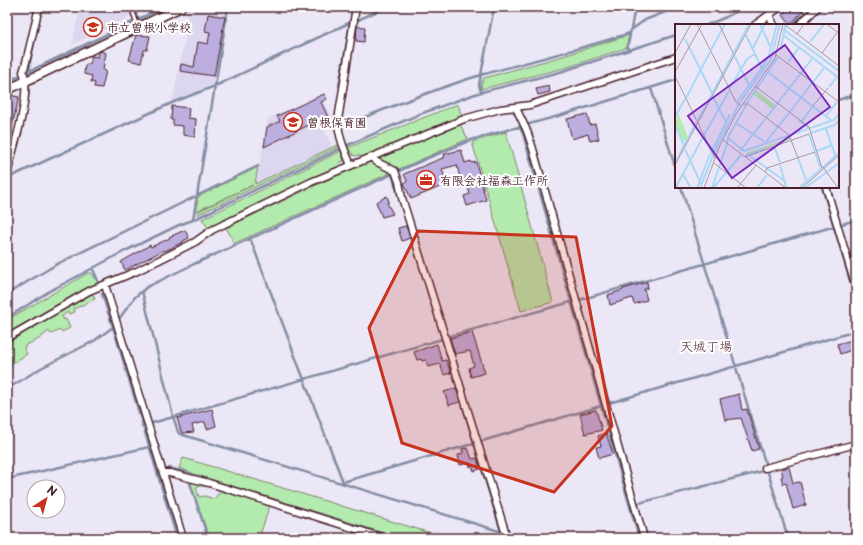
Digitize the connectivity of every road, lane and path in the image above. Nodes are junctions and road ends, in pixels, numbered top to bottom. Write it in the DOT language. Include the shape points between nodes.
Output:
graph roads {
  1 [pos="39,7"];
  2 [pos="136,7"];
  3 [pos="181,7"];
  4 [pos="356,7"];
  5 [pos="780,7"];
  6 [pos="818,7"];
  7 [pos="769,15"];
  8 [pos="756,24"];
  9 [pos="774,24"];
  10 [pos="799,24"];
  11 [pos="138,26"];
  12 [pos="675,57"];
  13 [pos="24,77"];
  14 [pos="7,90"];
  15 [pos="516,108"];
  16 [pos="372,157"];
  17 [pos="352,165"];
  18 [pos="7,173"];
  19 [pos="826,188"];
  20 [pos="105,285"];
  21 [pos="856,288"];
  22 [pos="7,338"];
  23 [pos="856,444"];
  24 [pos="766,467"];
  25 [pos="163,473"];
  26 [pos="505,535"];
  27 [pos="379,537"];
  28 [pos="183,538"];
  29 [pos="644,538"];
  1 -- 13 [label="street"];
  2 -- 11 [label="lane" via="132,9"];
  3 -- 11 [label="street"];
  4 -- 17 [label="street" via="338,126 343,146"];
  5 -- 7 [label="street"];
  6 -- 10 [label="street"];
  7 -- 8 [label="street"];
  7 -- 9 [label="street"];
  11 -- 13 [label="street"];
  12 -- 15 [label="street"];
  13 -- 14 [label="street"];
  13 -- 18 [label="street" via="22,109"];
  15 -- 16 [label="street" via="500,109 464,119"];
  15 -- 29 [label="street" via="524,126"];
  16 -- 17 [label="street"];
  16 -- 26 [label="street" via="395,172"];
  17 -- 20 [label="street" via="212,230 194,242"];
  19 -- 21 [label="street"];
  20 -- 22 [label="street" via="89,291"];
  20 -- 25 [label="street"];
  23 -- 24 [label="street"];
  25 -- 27 [label="street" via="191,478"];
  25 -- 28 [label="street"];
}
